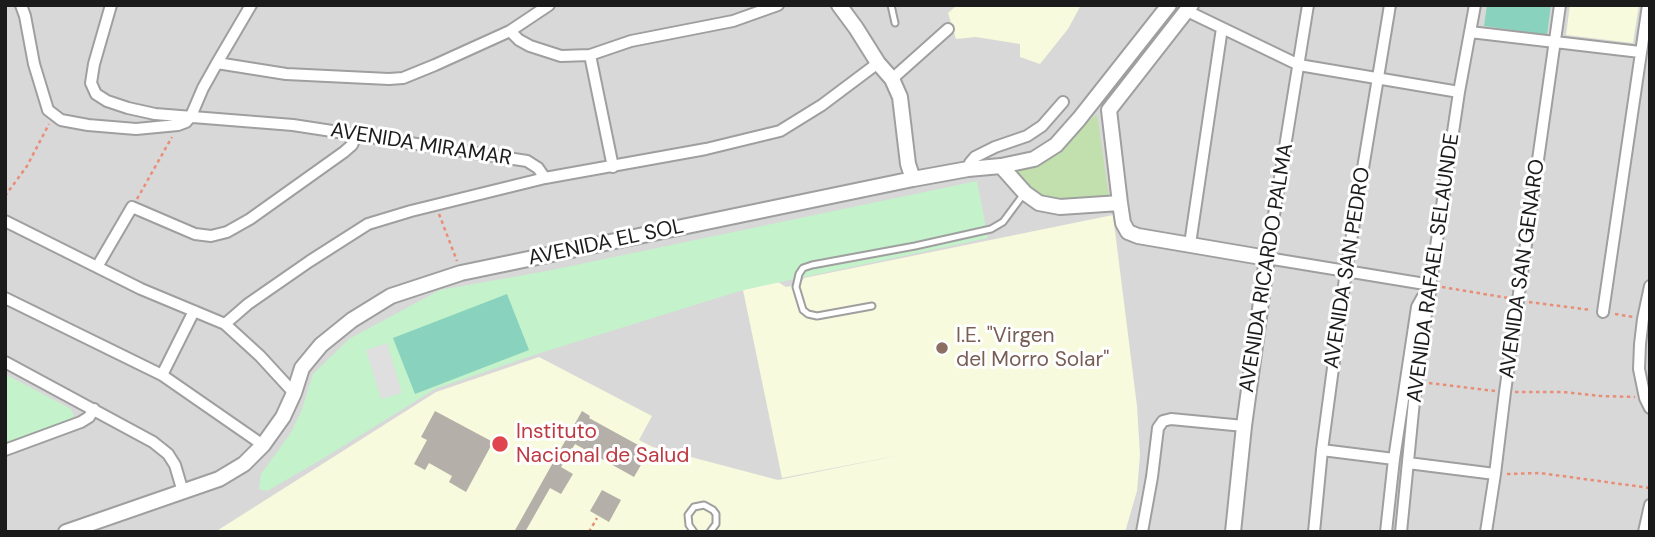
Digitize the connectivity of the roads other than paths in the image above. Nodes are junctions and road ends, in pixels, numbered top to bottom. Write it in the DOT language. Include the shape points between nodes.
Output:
graph roads {
  1 [pos="21,5"];
  2 [pos="111,5"];
  3 [pos="251,5"];
  4 [pos="549,5"];
  5 [pos="778,5"];
  6 [pos="839,5"];
  7 [pos="891,5"];
  8 [pos="1170,5"];
  9 [pos="1308,5"];
  10 [pos="1390,5"];
  11 [pos="1475,5"];
  12 [pos="1560,5"];
  13 [pos="1648,5"];
  14 [pos="1189,8"];
  15 [pos="895,23"];
  16 [pos="1222,28"];
  17 [pos="948,29"];
  18 [pos="510,31"];
  19 [pos="1470,32"];
  20 [pos="1646,35"];
  21 [pos="1556,42"];
  22 [pos="1640,52"];
  23 [pos="590,55"];
  24 [pos="217,63"];
  25 [pos="878,63"];
  26 [pos="1299,65"];
  27 [pos="1377,78"];
  28 [pos="892,79"];
  29 [pos="1459,92"];
  30 [pos="1063,102"];
  31 [pos="191,116"];
  32 [pos="356,136"];
  33 [pos="1001,166"];
  34 [pos="613,167"];
  35 [pos="968,169"];
  36 [pos="544,178"];
  37 [pos="913,179"];
  38 [pos="1025,193"];
  39 [pos="1120,203"];
  40 [pos="5,221"];
  41 [pos="1190,244"];
  42 [pos="1267,258"];
  43 [pos="97,267"];
  44 [pos="1346,271"];
  45 [pos="1650,286"];
  46 [pos="1430,289"];
  47 [pos="5,298"];
  48 [pos="872,306"];
  49 [pos="194,311"];
  50 [pos="1602,312"];
  51 [pos="226,324"];
  52 [pos="5,362"];
  53 [pos="162,375"];
  54 [pos="294,393"];
  55 [pos="1647,403"];
  56 [pos="94,409"];
  57 [pos="1244,426"];
  58 [pos="263,445"];
  59 [pos="5,450"];
  60 [pos="1322,450"];
  61 [pos="1394,459"];
  62 [pos="1408,463"];
  63 [pos="1495,474"];
  64 [pos="183,492"];
  65 [pos="1650,505"];
  66 [pos="66,532"];
  67 [pos="694,532"];
  68 [pos="710,532"];
  69 [pos="1142,532"];
  70 [pos="1233,532"];
  71 [pos="1314,532"];
  72 [pos="1386,532"];
  73 [pos="1401,532"];
  74 [pos="1486,532"];
  75 [pos="1644,532"];
  1 -- 31 [label="street" via="34,64 53,115 88,125 136,129 178,125"];
  2 -- 31 [label="street, AVENIDA MIRAMAR" via="94,64 91,83 96,94 128,108"];
  3 -- 24 [label="street"];
  4 -- 18 [label="street"];
  5 -- 23 [label="street" via="733,22 631,41"];
  6 -- 25 [label="street"];
  7 -- 15 [label="lane"];
  8 -- 33 [label="street, AVENIDA EL SOL" via="1056,145 1034,159"];
  9 -- 26 [label="street, AVENIDA RICARDO PALMA"];
  10 -- 27 [label="street, AVENIDA SAN PEDRO"];
  11 -- 19 [label="street, AVENIDA RAFAEL SELAUNDE"];
  12 -- 21 [label="street, AVENIDA SAN GENARO"];
  13 -- 20 [label="street"];
  14 -- 16 [label="street"];
  14 -- 39 [label="street" via="1109,110"];
  16 -- 26 [label="street"];
  16 -- 41 [label="street"];
  17 -- 28 [label="street"];
  18 -- 23 [label="street" via="530,46 561,56"];
  18 -- 24 [label="street" via="403,78 286,74"];
  19 -- 21 [label="street"];
  19 -- 29 [label="street, AVENIDA RAFAEL SELAUNDE"];
  20 -- 22 [label="street"];
  21 -- 22 [label="street"];
  21 -- 63 [label="street, AVENIDA SAN GENARO"];
  22 -- 50 [label="street"];
  23 -- 34 [label="street"];
  24 -- 31 [label="street"];
  25 -- 28 [label="street"];
  25 -- 34 [label="street" via="780,131"];
  26 -- 27 [label="street"];
  26 -- 42 [label="street, AVENIDA RICARDO PALMA"];
  27 -- 29 [label="street"];
  27 -- 44 [label="street, AVENIDA SAN PEDRO"];
  28 -- 37 [label="street" via="900,97"];
  29 -- 46 [label="street, AVENIDA RAFAEL SELAUNDE"];
  30 -- 35 [label="street" via="1042,127 975,157"];
  31 -- 32 [label="street, AVENIDA MIRAMAR"];
  32 -- 36 [label="street, AVENIDA MIRAMAR" via="527,161"];
  32 -- 43 [label="street" via="344,152 227,232 195,234 132,207"];
  33 -- 35 [label="street, AVENIDA EL SOL"];
  33 -- 38 [label="street"];
  34 -- 36 [label="street"];
  35 -- 37 [label="street, AVENIDA EL SOL"];
  36 -- 51 [label="street" via="368,224 299,268"];
  37 -- 54 [label="street, AVENIDA EL SOL" via="461,273 391,296 321,345 303,368"];
  38 -- 39 [label="street" via="1039,203 1059,207"];
  38 -- 48 [label="lane" via="1003,222 991,229 813,265 800,272 796,287 808,314"];
  39 -- 41 [label="street" via="1128,232"];
  40 -- 43 [label="street"];
  41 -- 42 [label="street"];
  42 -- 44 [label="street"];
  42 -- 57 [label="street, AVENIDA RICARDO PALMA"];
  43 -- 49 [label="street"];
  44 -- 46 [label="street"];
  44 -- 60 [label="street, AVENIDA SAN PEDRO"];
  45 -- 55 [label="street" via="1639,369"];
  46 -- 61 [label="street" via="1417,307"];
  46 -- 62 [label="street, AVENIDA RAFAEL SELAUNDE"];
  47 -- 53 [label="street"];
  49 -- 51 [label="street"];
  49 -- 53 [label="street"];
  51 -- 54 [label="street"];
  52 -- 56 [label="street"];
  53 -- 58 [label="street"];
  54 -- 58 [label="street, AVENIDA EL SOL"];
  56 -- 59 [label="street" via="80,422"];
  56 -- 64 [label="street" via="168,454"];
  57 -- 69 [label="street" via="1163,421 1158,428"];
  57 -- 70 [label="street, AVENIDA RICARDO PALMA"];
  58 -- 64 [label="street, AVENIDA EL SOL" via="219,480"];
  60 -- 61 [label="street"];
  60 -- 71 [label="street, AVENIDA SAN PEDRO"];
  61 -- 72 [label="street"];
  62 -- 63 [label="street"];
  62 -- 73 [label="street, AVENIDA RAFAEL SELAUNDE"];
  63 -- 74 [label="street, AVENIDA SAN GENARO"];
  64 -- 66 [label="street, AVENIDA EL SOL"];
  65 -- 75 [label="street"];
  67 -- 68 [label="lane" via="688,515 694,507 704,505 716,514"];
}
